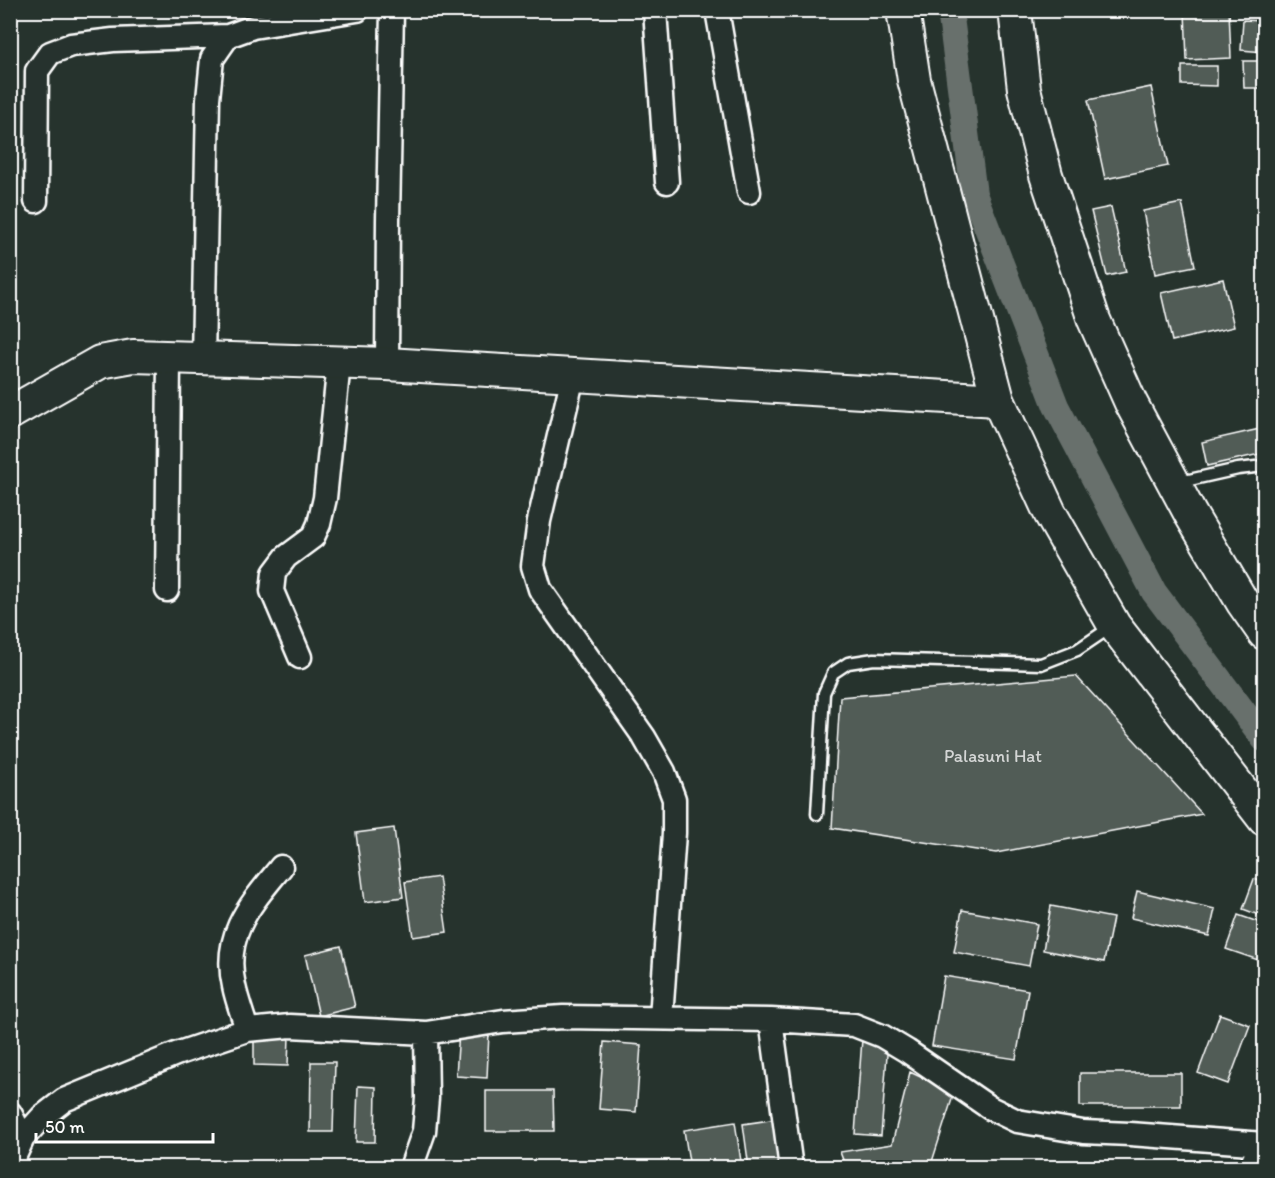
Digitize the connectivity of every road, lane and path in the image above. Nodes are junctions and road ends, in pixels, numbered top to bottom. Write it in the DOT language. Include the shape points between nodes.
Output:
graph roads {
  1 [pos="357,10"];
  2 [pos="392,10"];
  3 [pos="655,10"];
  4 [pos="717,10"];
  5 [pos="903,10"];
  6 [pos="1015,10"];
  7 [pos="252,19"];
  8 [pos="228,36"];
  9 [pos="667,182"];
  10 [pos="749,192"];
  11 [pos="36,201"];
  12 [pos="169,357"];
  13 [pos="203,359"];
  14 [pos="339,363"];
  15 [pos="387,364"];
  16 [pos="573,376"];
  17 [pos="999,400"];
  18 [pos="10,413"];
  19 [pos="1264,466"];
  20 [pos="1174,483"];
  21 [pos="167,590"];
  22 [pos="1113,625"];
  23 [pos="1264,633"];
  24 [pos="300,657"];
  25 [pos="817,814"];
  26 [pos="1264,819"];
  27 [pos="281,867"];
  28 [pos="661,1018"];
  29 [pos="771,1020"];
  30 [pos="247,1030"];
  31 [pos="426,1033"];
  32 [pos="10,1113"];
  33 [pos="23,1138"];
  34 [pos="1264,1144"];
  35 [pos="1264,1152"];
  36 [pos="10,1166"];
  37 [pos="411,1167"];
  38 [pos="791,1167"];
  39 [pos="1256,1167"];
  1 -- 7 [label="street"];
  2 -- 15 [label="street"];
  3 -- 9 [label="street"];
  4 -- 10 [label="street"];
  5 -- 17 [label="street" via="915,80"];
  6 -- 20 [label="street" via="1024,89 1046,175 1090,308 1131,403"];
  7 -- 8 [label="street"];
  8 -- 11 [label="street" via="113,40 71,45 50,53 37,71"];
  8 -- 13 [label="street" via="212,59 208,99"];
  12 -- 13 [label="street"];
  12 -- 18 [label="street" via="133,356 100,362"];
  12 -- 21 [label="street"];
  13 -- 14 [label="street"];
  14 -- 15 [label="street"];
  14 -- 24 [label="street" via="319,524 313,537 286,557 274,573 272,591"];
  15 -- 16 [label="street"];
  16 -- 17 [label="street"];
  16 -- 28 [label="street" via="539,520 533,566 540,589 644,737 674,799"];
  17 -- 22 [label="street" via="1050,513"];
  19 -- 20 [label="lane"];
  20 -- 23 [label="street"];
  22 -- 25 [label="lane" via="1077,650 1041,664 874,659 848,663 833,673 824,693"];
  22 -- 26 [label="street"];
  27 -- 30 [label="street" via="252,903 236,931 231,958 233,985"];
  28 -- 29 [label="street"];
  28 -- 31 [label="street" via="563,1017"];
  29 -- 34 [label="street" via="854,1025 882,1036 990,1108 1017,1121 1083,1132"];
  29 -- 38 [label="street"];
  30 -- 31 [label="street" via="290,1026"];
  30 -- 33 [label="street" via="64,1100"];
  31 -- 37 [label="street" via="424,1131"];
  32 -- 33 [label="street"];
  33 -- 36 [label="street"];
  35 -- 39 [label="highway"];
}
